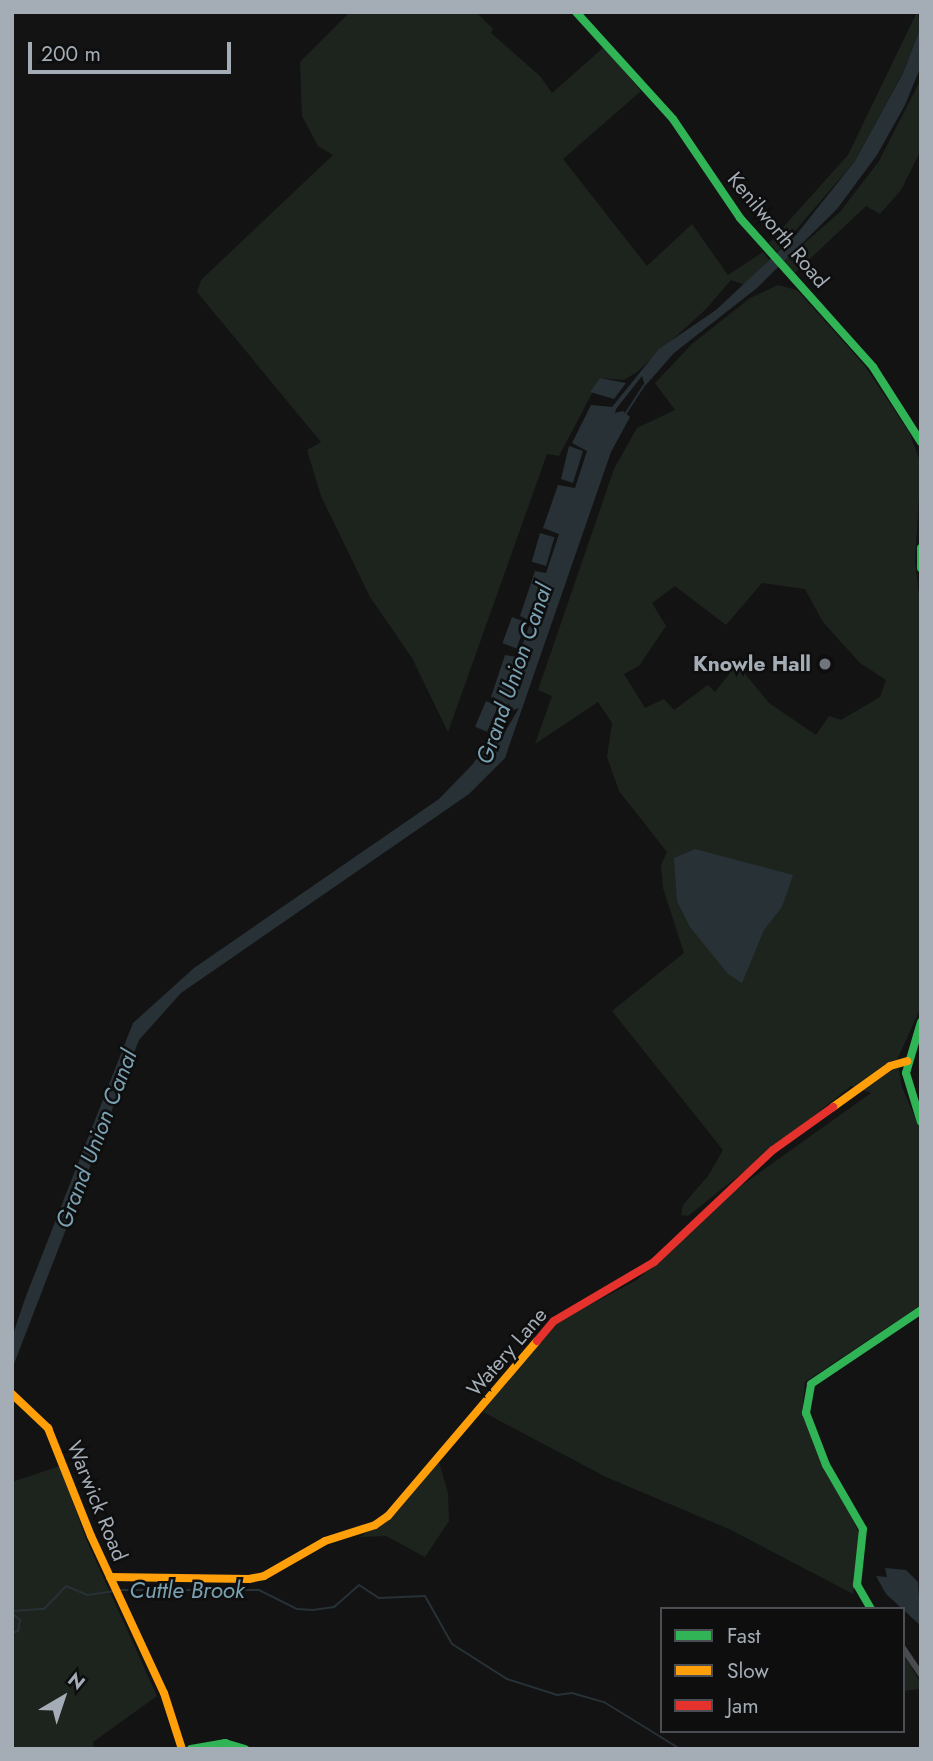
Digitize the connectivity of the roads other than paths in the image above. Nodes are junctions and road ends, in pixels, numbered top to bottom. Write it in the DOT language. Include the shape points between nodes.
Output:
graph roads {
  1 [pos="576,12"];
  2 [pos="921,442"];
  3 [pos="921,548"];
  4 [pos="921,568"];
  5 [pos="921,1022"];
  6 [pos="907,1061"];
  7 [pos="921,1122"];
  8 [pos="921,1310"];
  9 [pos="13,1395"];
  10 [pos="110,1577"];
  11 [pos="870,1607"];
  12 [pos="905,1651"];
  13 [pos="921,1675"];
  14 [pos="182,1749"];
  15 [pos="191,1749"];
  16 [pos="245,1749"];
  1 -- 2 [label="street, Kenilworth Road" via="673,119 740,218 873,367"];
  3 -- 4 [label="street"];
  5 -- 6 [label="street"];
  6 -- 7 [label="street" via="909,1087"];
  6 -- 10 [label="street, Watery Lane" via="890,1066 773,1150 646,1267 554,1321 375,1525 325,1541 264,1576 249,1579"];
  8 -- 11 [label="street" via="811,1384 806,1413 826,1465 863,1529 857,1585"];
  9 -- 10 [label="street, Warwick Road" via="48,1429"];
  10 -- 14 [label="street, Warwick Road" via="147,1653"];
  12 -- 13 [label="street"];
  15 -- 16 [label="street" via="225,1743"];
}
